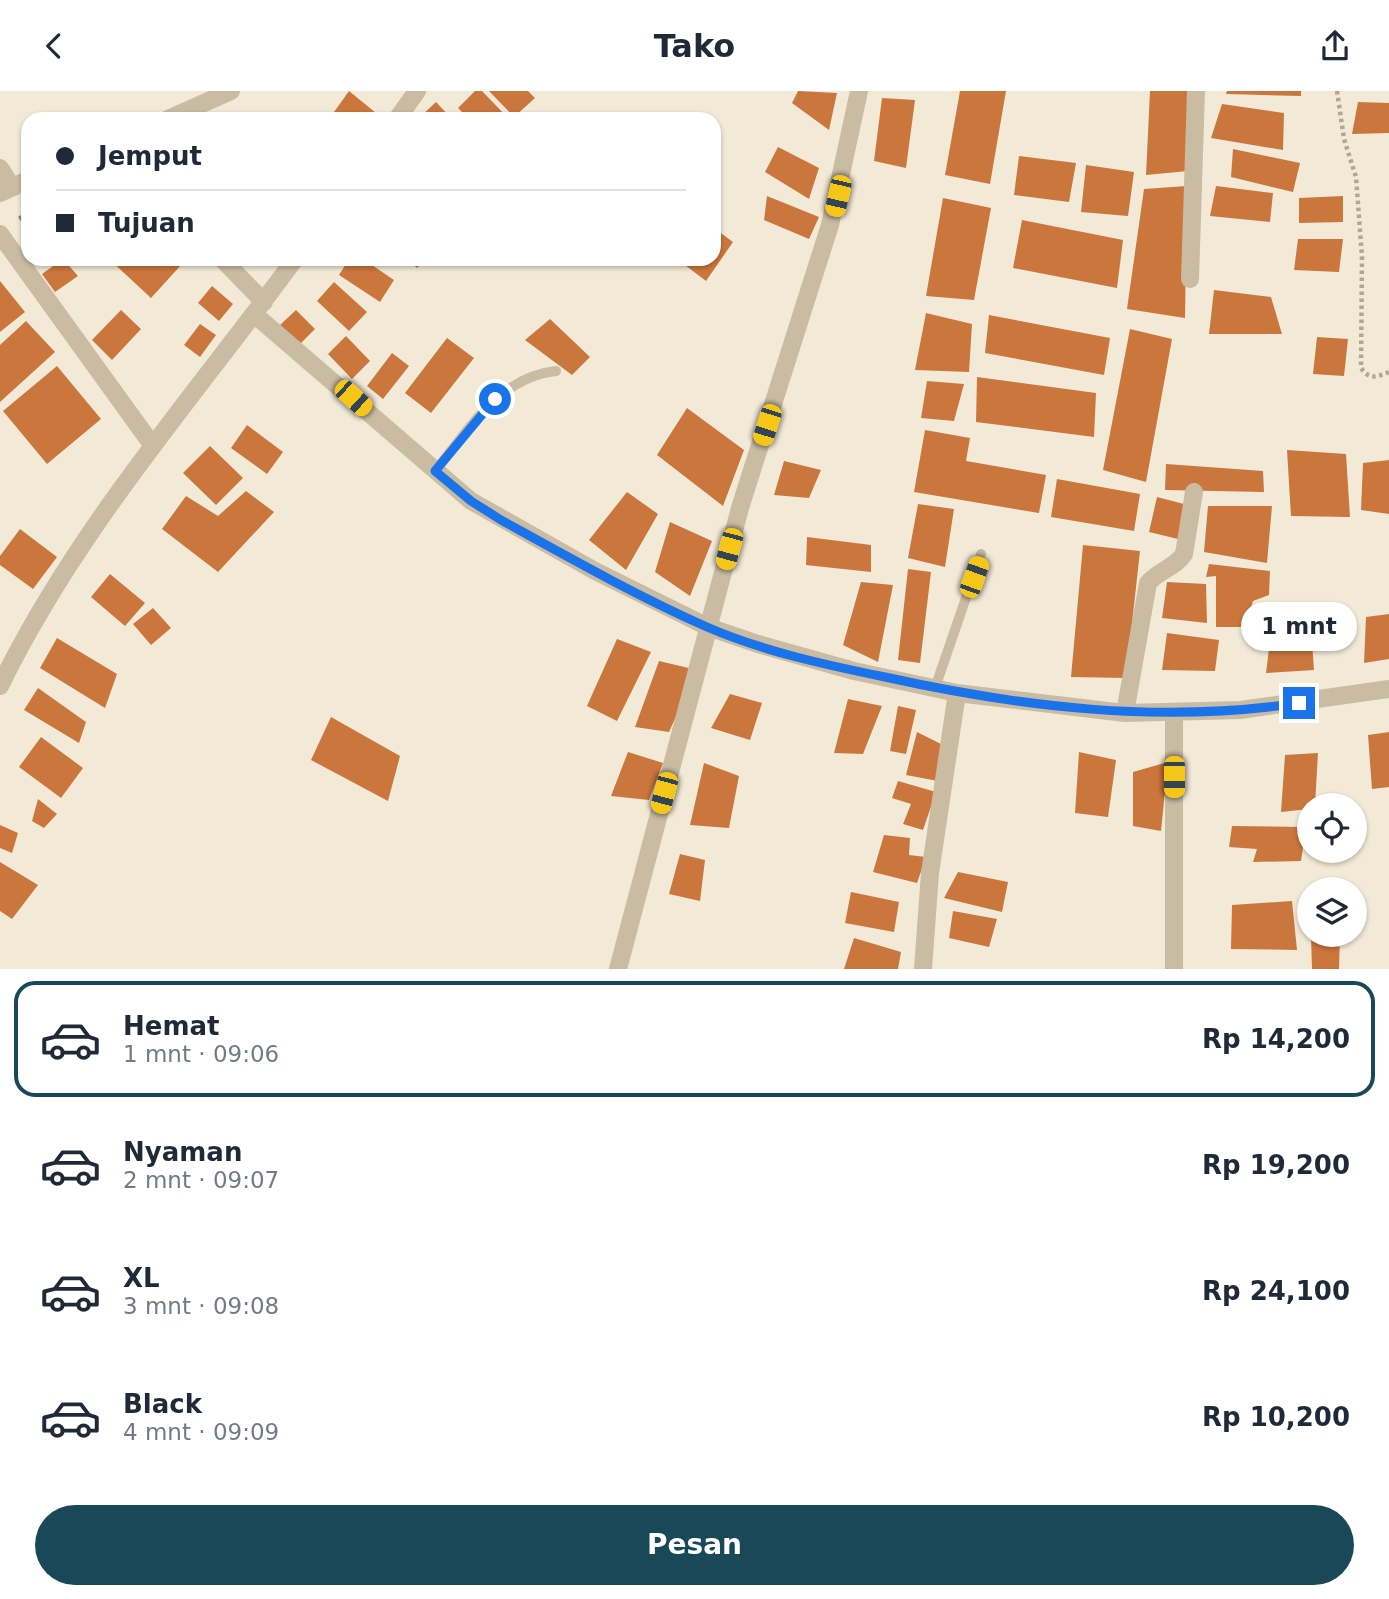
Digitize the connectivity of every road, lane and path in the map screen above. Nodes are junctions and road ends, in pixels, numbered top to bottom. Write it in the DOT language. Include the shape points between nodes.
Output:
graph roads {
  1 [pos="231,91"];
  2 [pos="417,91"];
  3 [pos="859,91"];
  4 [pos="1196,91"];
  5 [pos="1337,91"];
  6 [pos="184,112"];
  7 [pos="402,112"];
  8 [pos="0,168"];
  9 [pos="13,187"];
  10 [pos="0,234"];
  11 [pos="21,263"];
  12 [pos="23,266"];
  13 [pos="227,266"];
  14 [pos="290,266"];
  15 [pos="1190,279"];
  16 [pos="259,308"];
  17 [pos="556,371"];
  18 [pos="1389,372"];
  19 [pos="153,446"];
  20 [pos="435,471"];
  21 [pos="1194,492"];
  22 [pos="981,554"];
  23 [pos="708,627"];
  24 [pos="0,686"];
  25 [pos="935,688"];
  26 [pos="1389,689"];
  27 [pos="957,693"];
  28 [pos="1125,713"];
  29 [pos="1174,713"];
  30 [pos="618,969"];
  31 [pos="923,969"];
  32 [pos="1174,969"];
  1 -- 6 [label="street"];
  2 -- 7 [label="street"];
  3 -- 23 [label="street" via="830,225 740,508"];
  4 -- 15 [label="street"];
  5 -- 18 [label="path" via="1344,139 1356,177 1362,368 1374,378"];
  8 -- 9 [label="street"];
  10 -- 11 [label="street"];
  12 -- 19 [label="street"];
  13 -- 16 [label="street"];
  14 -- 16 [label="street"];
  16 -- 19 [label="street"];
  16 -- 20 [label="street"];
  17 -- 20 [label="lane" via="536,373 509,387"];
  19 -- 24 [label="street" via="43,604"];
  20 -- 23 [label="street" via="501,520"];
  21 -- 28 [label="street" via="1184,554 1148,583"];
  22 -- 25 [label="lane"];
  23 -- 25 [label="street" via="854,671"];
  23 -- 30 [label="street"];
  25 -- 27 [label="street"];
  26 -- 29 [label="street" via="1270,708"];
  27 -- 28 [label="street"];
  27 -- 31 [label="street" via="930,873"];
  28 -- 29 [label="street"];
  29 -- 32 [label="street"];
}
